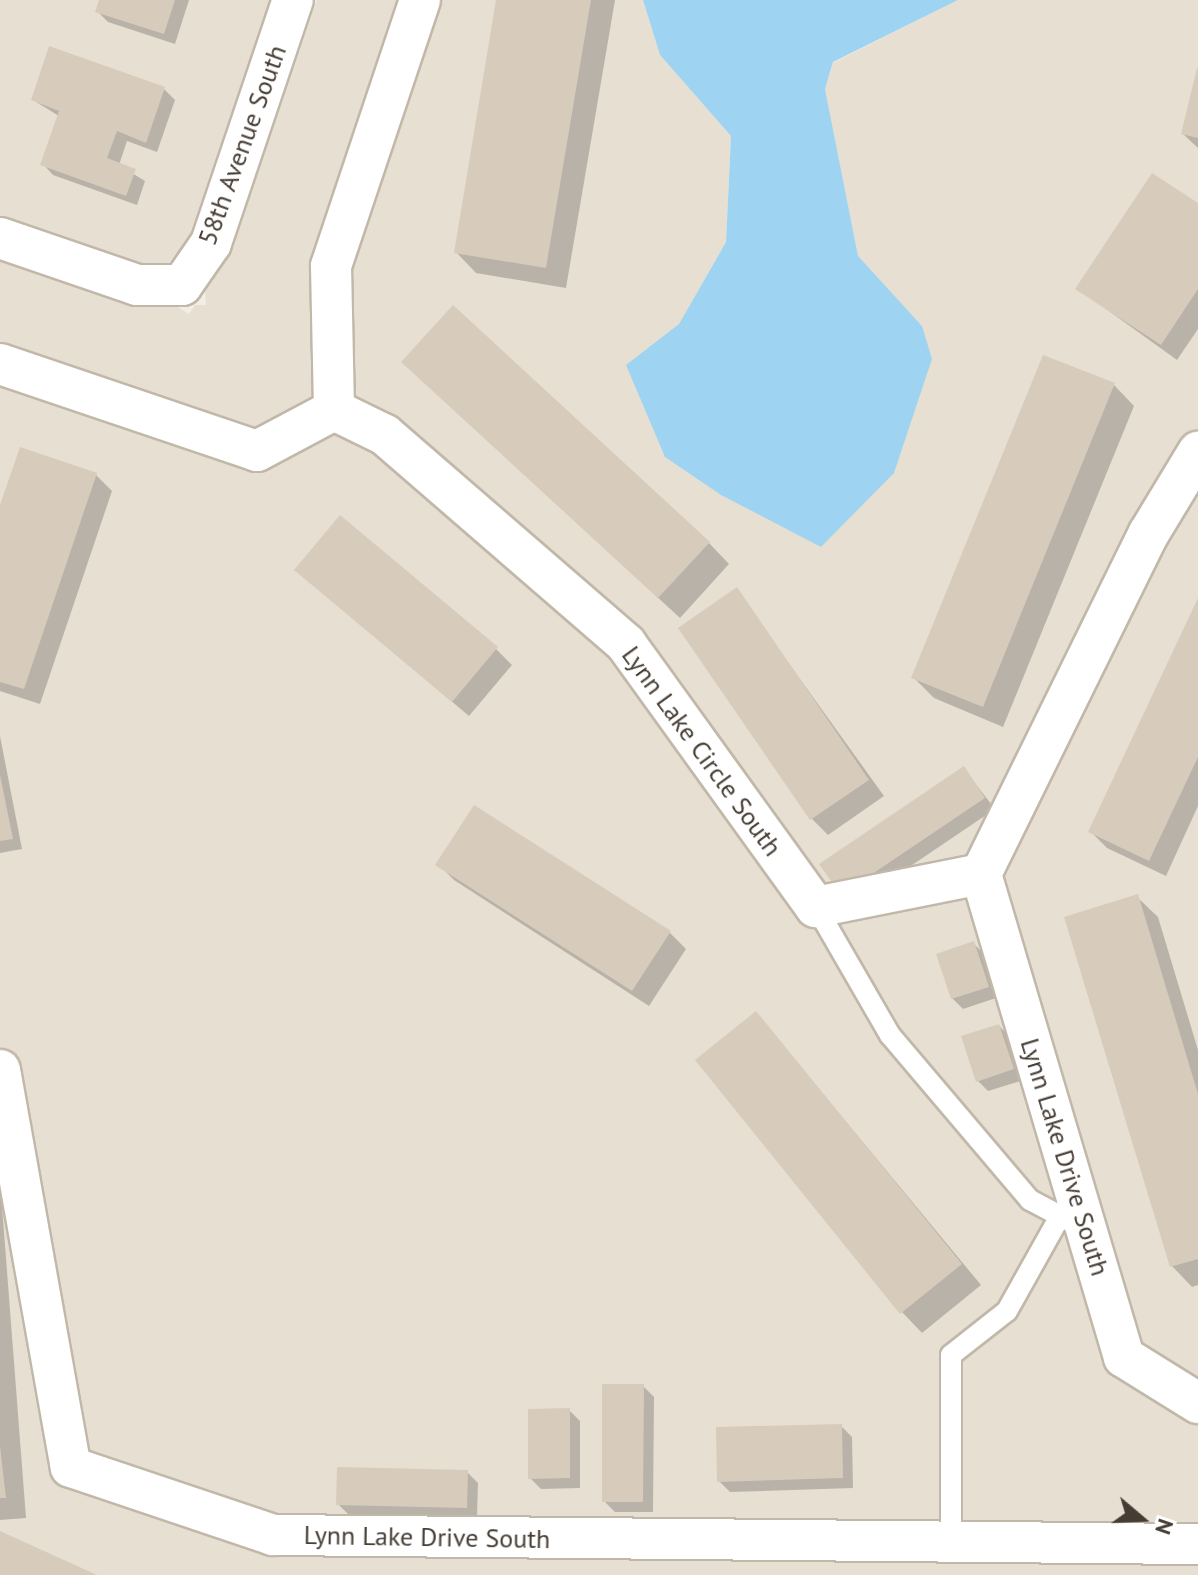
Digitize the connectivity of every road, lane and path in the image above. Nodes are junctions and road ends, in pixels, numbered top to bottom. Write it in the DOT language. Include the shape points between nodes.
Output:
graph roads {
  1 [pos="293,0"];
  2 [pos="420,0"];
  3 [pos="0,238"];
  4 [pos="0,364"];
  5 [pos="334,410"];
  6 [pos="1198,452"];
  7 [pos="981,874"];
  8 [pos="816,907"];
  9 [pos="0,1070"];
  10 [pos="1074,1223"];
  11 [pos="1198,1403"];
  12 [pos="951,1542"];
  13 [pos="1198,1544"];
  1 -- 3 [label="street, 58th Avenue South" via="211,243 182,285 137,285"];
  2 -- 5 [label="street" via="331,266"];
  4 -- 5 [label="street" via="257,451"];
  5 -- 8 [label="street, Lynn Lake Circle South" via="385,435 626,644"];
  6 -- 7 [label="street" via="1149,533"];
  7 -- 8 [label="street"];
  7 -- 10 [label="street, Lynn Lake Drive South"];
  8 -- 10 [label="lane" via="890,1035 1030,1200"];
  9 -- 12 [label="street, Lynn Lake Drive South" via="71,1467 273,1535"];
  10 -- 11 [label="street, Lynn Lake Drive South" via="1124,1357"];
  10 -- 12 [label="lane" via="1007,1311 951,1355"];
  12 -- 13 [label="street, Lynn Lake Drive South"];
}
